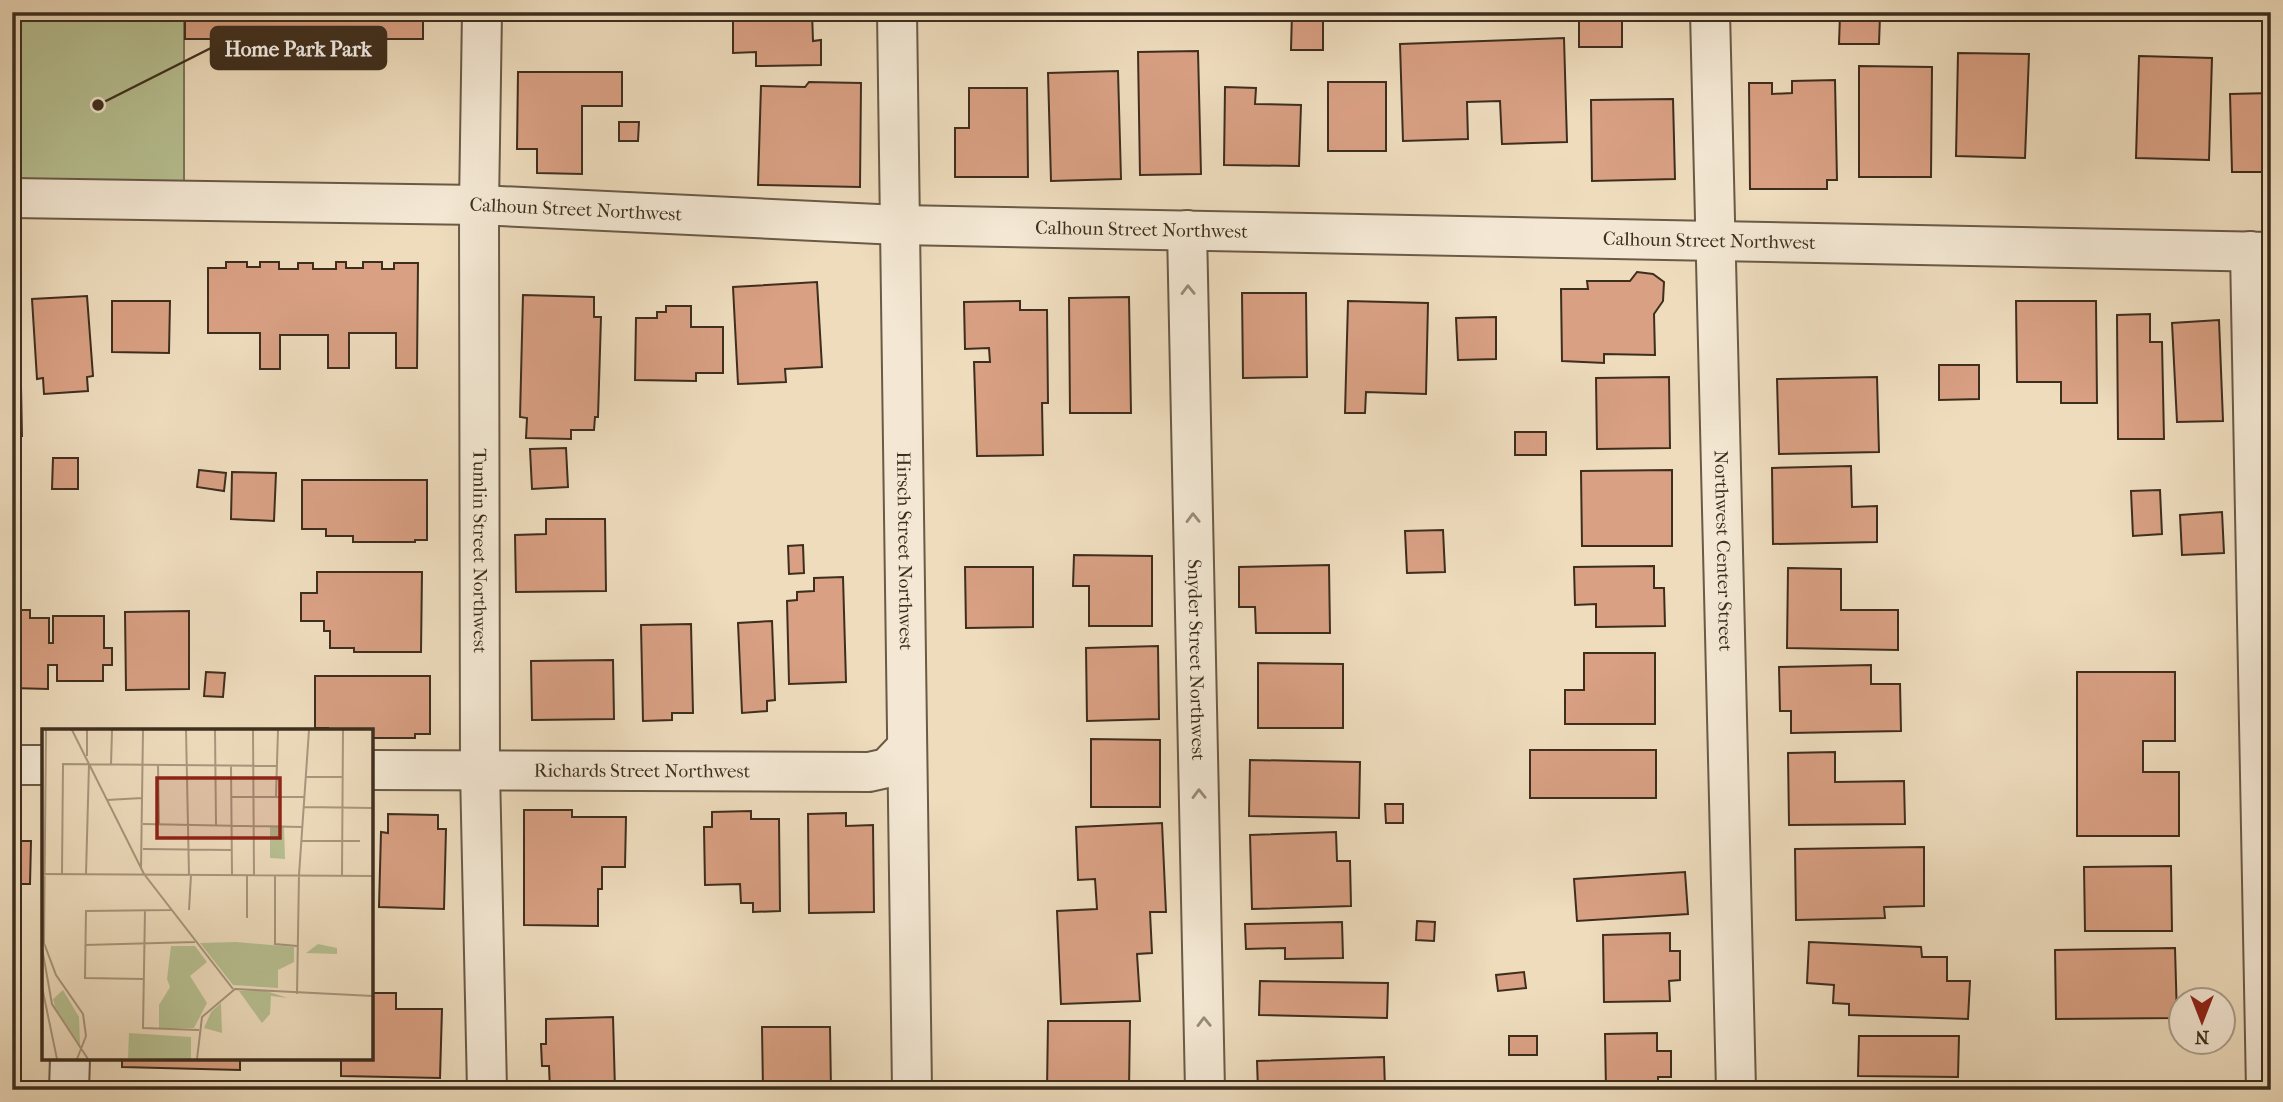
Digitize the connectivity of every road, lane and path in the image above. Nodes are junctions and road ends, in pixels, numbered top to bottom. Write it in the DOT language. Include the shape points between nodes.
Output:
graph roads {
  1 [pos="482,12"];
  2 [pos="897,12"];
  3 [pos="1710,12"];
  4 [pos="12,198"];
  5 [pos="479,205"];
  6 [pos="899,225"];
  7 [pos="1187,230"];
  8 [pos="1715,241"];
  9 [pos="2260,252"];
  10 [pos="906,748"];
  11 [pos="12,765"];
  12 [pos="42,765"];
  13 [pos="373,770"];
  14 [pos="480,771"];
  15 [pos="70,1060"];
  16 [pos="69,1090"];
  17 [pos="487,1090"];
  18 [pos="912,1090"];
  19 [pos="1205,1090"];
  20 [pos="1736,1090"];
  21 [pos="2266,1090"];
  1 -- 5 [label="street, Tumlin Street Northwest"];
  2 -- 6 [label="street, Hirsch Street Northwest"];
  3 -- 8 [label="street, Northwest Center Street"];
  4 -- 5 [label="street, Calhoun Street Northwest"];
  5 -- 6 [label="street, Calhoun Street Northwest"];
  5 -- 14 [label="street, Tumlin Street Northwest"];
  6 -- 7 [label="street, Calhoun Street Northwest"];
  6 -- 10 [label="street, Hirsch Street Northwest"];
  7 -- 8 [label="street, Calhoun Street Northwest"];
  19 -- 7 [label="street, Snyder Street Northwest, one-way"];
  8 -- 9 [label="street, Calhoun Street Northwest"];
  8 -- 20 [label="street, Northwest Center Street"];
  9 -- 21 [label="street"];
  10 -- 14 [label="street, Richards Street Northwest" via="887,768 869,772"];
  10 -- 18 [label="street, Hirsch Street Northwest"];
  11 -- 12 [label="street"];
  13 -- 14 [label="street, Richards Street Northwest"];
  14 -- 17 [label="street, Tumlin Street Northwest"];
  15 -- 16 [label="street"];
}
